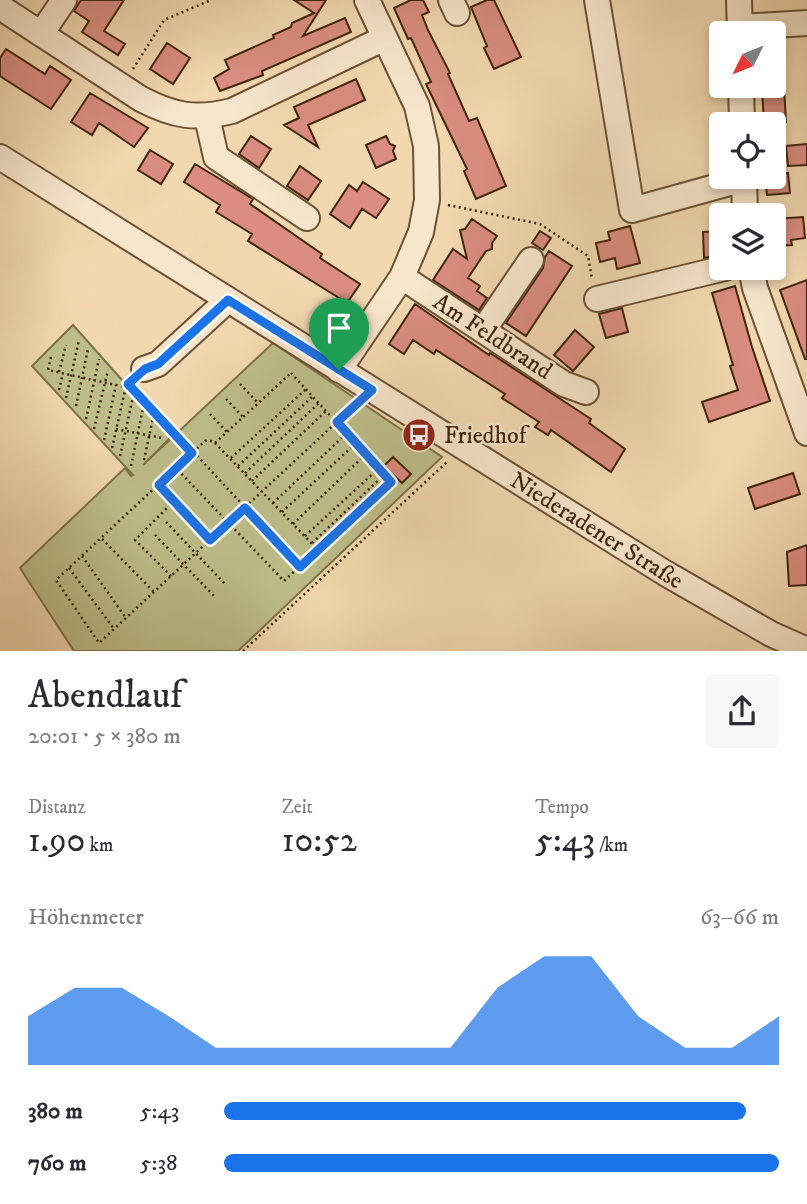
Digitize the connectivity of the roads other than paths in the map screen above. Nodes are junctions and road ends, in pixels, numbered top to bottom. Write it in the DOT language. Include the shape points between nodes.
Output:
graph roads {
  1 [pos="64,0"];
  2 [pos="367,0"];
  3 [pos="597,0"];
  4 [pos="739,0"];
  5 [pos="0,7"];
  6 [pos="740,21"];
  7 [pos="807,23"];
  8 [pos="786,25"];
  9 [pos="41,34"];
  10 [pos="385,38"];
  11 [pos="207,117"];
  12 [pos="0,158"];
  13 [pos="709,188"];
  14 [pos="307,218"];
  15 [pos="531,260"];
  16 [pos="709,272"];
  17 [pos="402,277"];
  18 [pos="753,280"];
  19 [pos="597,299"];
  20 [pos="228,300"];
  21 [pos="484,329"];
  22 [pos="339,370"];
  23 [pos="133,380"];
  24 [pos="586,392"];
  25 [pos="807,433"];
  26 [pos="807,650"];
  1 -- 9 [label="street"];
  2 -- 10 [label="street"];
  3 -- 13 [label="street" via="632,210"];
  4 -- 6 [label="street"];
  5 -- 9 [label="street"];
  7 -- 8 [label="street"];
  9 -- 11 [label="street" via="162,110"];
  10 -- 11 [label="street" via="232,111"];
  10 -- 17 [label="street" via="417,106 426,146 427,200 421,232"];
  11 -- 14 [label="street" via="216,157"];
  12 -- 20 [label="street, Niederadener Straße"];
  15 -- 21 [label="street"];
  16 -- 19 [label="street"];
  17 -- 21 [label="street, Am Feldbrand"];
  17 -- 22 [label="street"];
  18 -- 25 [label="street"];
  20 -- 22 [label="street, Niederadener Straße"];
  20 -- 23 [label="street" via="158,364"];
  21 -- 24 [label="street, Am Feldbrand" via="564,384"];
  22 -- 26 [label="street, Niederadener Straße" via="723,607"];
}
